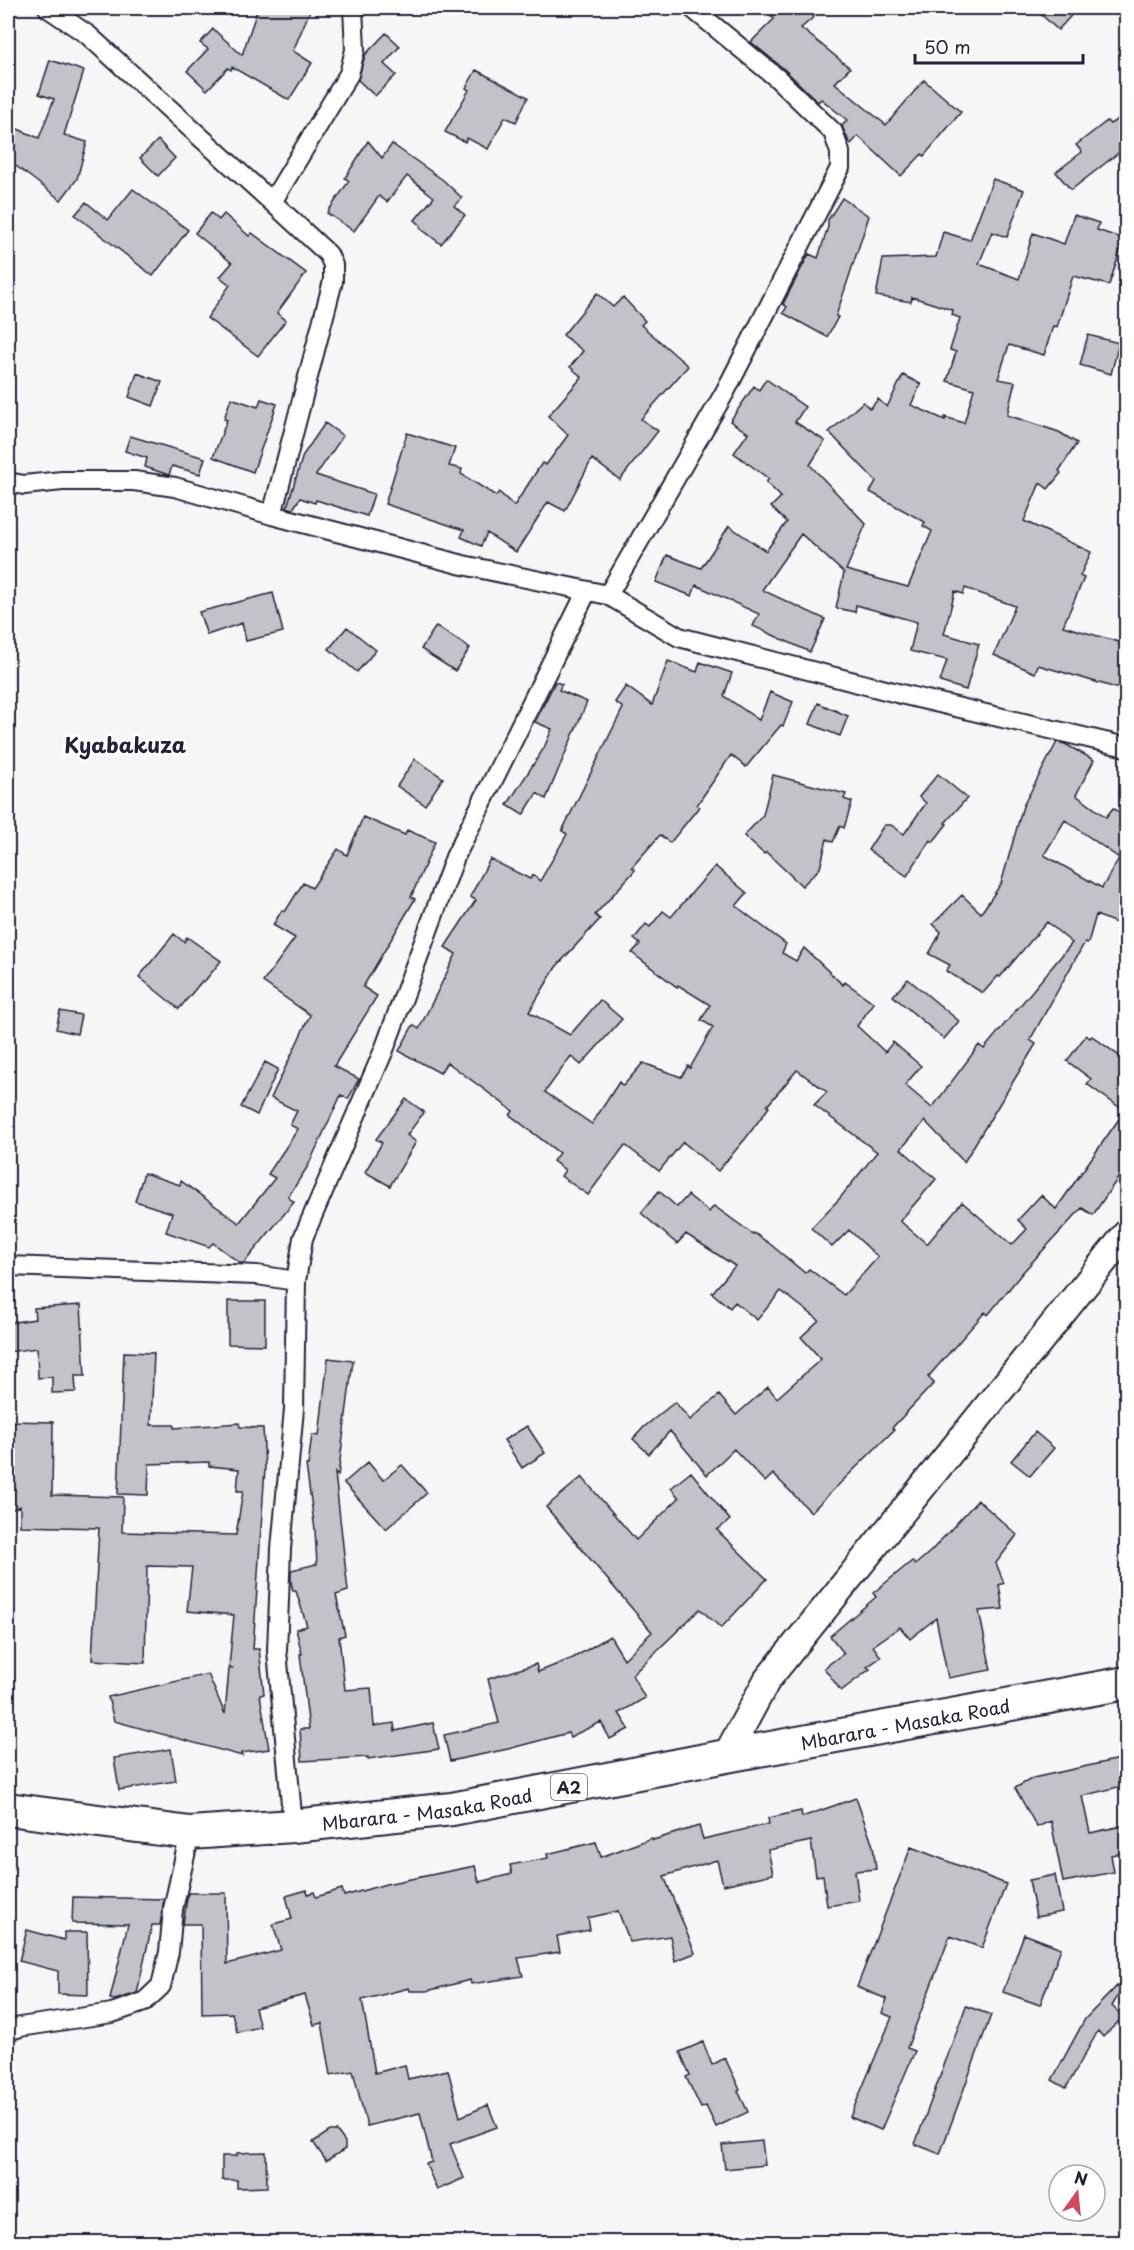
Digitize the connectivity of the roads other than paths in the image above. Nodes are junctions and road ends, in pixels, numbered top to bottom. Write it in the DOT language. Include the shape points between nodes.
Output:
graph roads {
  1 [pos="48,8"];
  2 [pos="353,8"];
  3 [pos="692,8"];
  4 [pos="272,202"];
  5 [pos="13,486"];
  6 [pos="272,516"];
  7 [pos="587,591"];
  8 [pos="608,595"];
  9 [pos="1126,747"];
  10 [pos="1126,1234"];
  11 [pos="8,1266"];
  12 [pos="296,1281"];
  13 [pos="1126,1683"];
  14 [pos="726,1756"];
  15 [pos="8,1809"];
  16 [pos="293,1826"];
  17 [pos="190,1833"];
  18 [pos="8,2031"];
  1 -- 4 [label="street" via="88,35"];
  2 -- 4 [label="street" via="355,50 349,74"];
  3 -- 8 [label="street" via="777,78 832,132 840,152 840,168 725,392"];
  4 -- 6 [label="street" via="328,254 333,281"];
  5 -- 6 [label="street" via="134,481 175,487"];
  6 -- 7 [label="street" via="463,566"];
  7 -- 8 [label="street"];
  7 -- 12 [label="street" via="455,857 384,1050 303,1238"];
  8 -- 9 [label="street" via="679,637"];
  10 -- 14 [label="street" via="767,1680"];
  11 -- 12 [label="street" via="257,1275"];
  12 -- 16 [label="street" via="294,1409 281,1549 277,1651"];
  13 -- 14 [label="highway, Mbarara - Masaka Road / A2"];
  14 -- 16 [label="highway, Mbarara - Masaka Road / A2" via="452,1809"];
  15 -- 17 [label="highway, Mbarara - Masaka Road / A2"];
  16 -- 17 [label="highway, Mbarara - Masaka Road / A2"];
  17 -- 18 [label="street" via="161,1986 144,2002 112,2013"];
}
